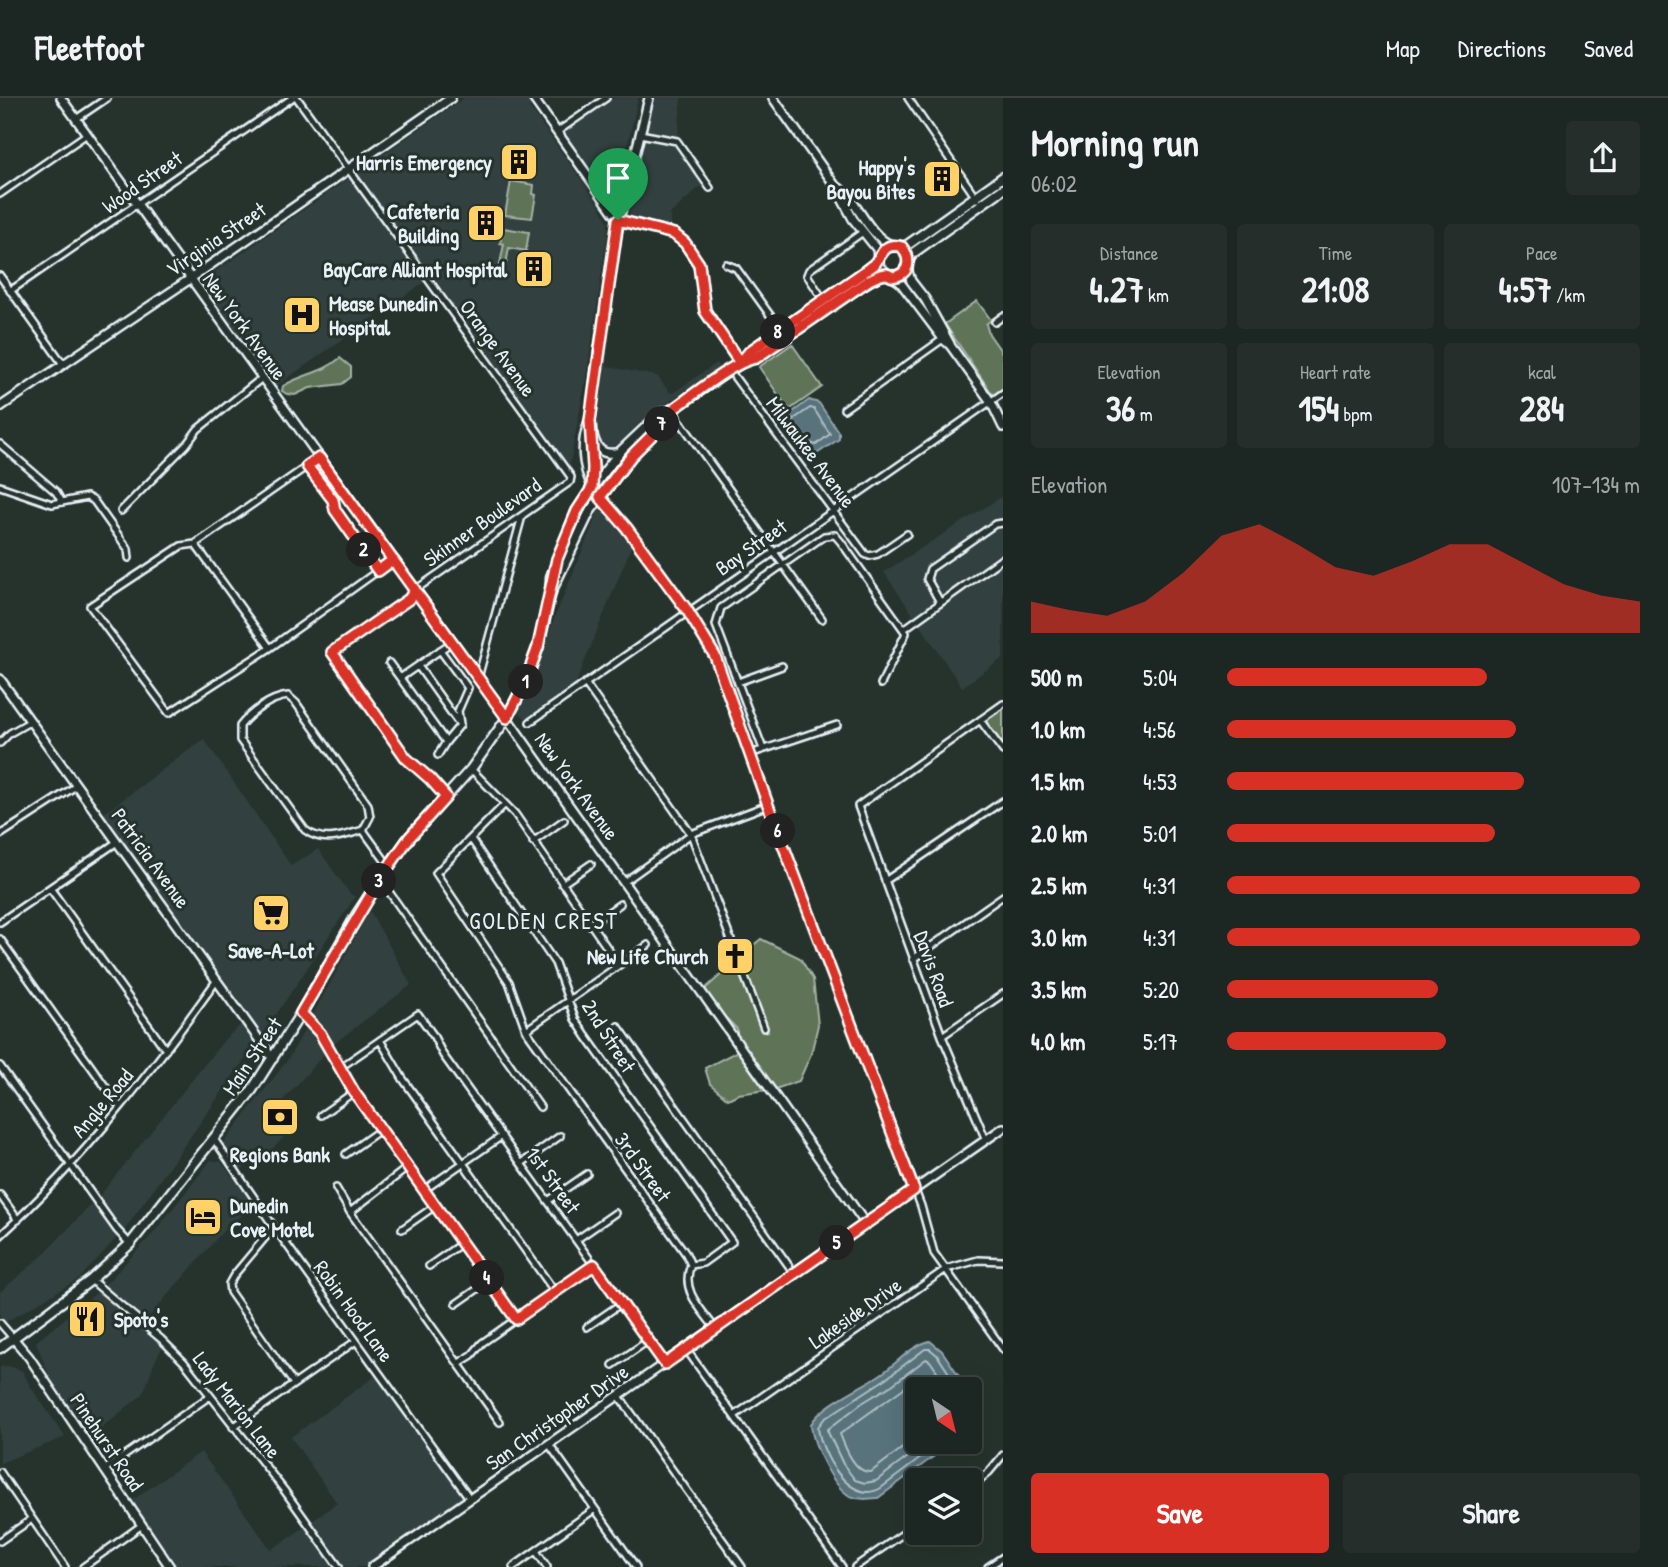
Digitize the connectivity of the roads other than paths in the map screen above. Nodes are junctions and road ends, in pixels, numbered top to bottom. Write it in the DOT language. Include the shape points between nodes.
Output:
graph roads {
  1 [pos="61,98"];
  2 [pos="107,98"];
  3 [pos="292,98"];
  4 [pos="297,98"];
  5 [pos="451,98"];
  6 [pos="533,98"];
  7 [pos="606,98"];
  8 [pos="649,98"];
  9 [pos="773,98"];
  10 [pos="908,98"];
  11 [pos="76,119"];
  12 [pos="557,132"];
  13 [pos="87,134"];
  14 [pos="640,134"];
  15 [pos="350,169"];
  16 [pos="1003,177"];
  17 [pos="834,184"];
  18 [pos="710,188"];
  19 [pos="1003,189"];
  20 [pos="0,194"];
  21 [pos="978,200"];
  22 [pos="138,205"];
  23 [pos="618,220"];
  24 [pos="863,232"];
  25 [pos="891,245"];
  26 [pos="902,247"];
  27 [pos="878,259"];
  28 [pos="908,263"];
  29 [pos="726,264"];
  30 [pos="890,275"];
  31 [pos="0,276"];
  32 [pos="190,279"];
  33 [pos="10,292"];
  34 [pos="820,293"];
  35 [pos="1003,316"];
  36 [pos="775,322"];
  37 [pos="995,322"];
  38 [pos="943,339"];
  39 [pos="950,345"];
  40 [pos="743,361"];
  41 [pos="62,364"];
  42 [pos="730,370"];
  43 [pos="262,378"];
  44 [pos="1003,393"];
  45 [pos="991,402"];
  46 [pos="0,407"];
  47 [pos="844,409"];
  48 [pos="672,410"];
  49 [pos="590,421"];
  50 [pos="1003,427"];
  51 [pos="0,444"];
  52 [pos="620,452"];
  53 [pos="319,458"];
  54 [pos="307,466"];
  55 [pos="570,482"];
  56 [pos="0,486"];
  57 [pos="592,488"];
  58 [pos="600,497"];
  59 [pos="62,502"];
  60 [pos="121,511"];
  61 [pos="831,511"];
  62 [pos="522,516"];
  63 [pos="1003,523"];
  64 [pos="907,534"];
  65 [pos="195,544"];
  66 [pos="773,551"];
  67 [pos="129,558"];
  68 [pos="1003,558"];
  69 [pos="393,560"];
  70 [pos="783,564"];
  71 [pos="378,571"];
  72 [pos="415,590"];
  73 [pos="551,592"];
  74 [pos="940,602"];
  75 [pos="687,610"];
  76 [pos="822,619"];
  77 [pos="905,631"];
  78 [pos="452,642"];
  79 [pos="270,648"];
  80 [pos="440,650"];
  81 [pos="389,663"];
  82 [pos="418,666"];
  83 [pos="782,666"];
  84 [pos="400,678"];
  85 [pos="478,678"];
  86 [pos="0,679"];
  87 [pos="738,682"];
  88 [pos="585,683"];
  89 [pos="881,684"];
  90 [pos="1003,704"];
  91 [pos="507,718"];
  92 [pos="980,720"];
  93 [pos="31,721"];
  94 [pos="530,722"];
  95 [pos="460,725"];
  96 [pos="837,725"];
  97 [pos="446,742"];
  98 [pos="0,743"];
  99 [pos="763,749"];
  100 [pos="1003,751"];
  101 [pos="750,754"];
  102 [pos="438,755"];
  103 [pos="471,769"];
  104 [pos="76,786"];
  105 [pos="446,797"];
  106 [pos="1003,801"];
  107 [pos="505,804"];
  108 [pos="768,805"];
  109 [pos="564,820"];
  110 [pos="363,830"];
  111 [pos="691,834"];
  112 [pos="0,835"];
  113 [pos="471,839"];
  114 [pos="117,842"];
  115 [pos="533,842"];
  116 [pos="591,864"];
  117 [pos="389,866"];
  118 [pos="380,879"];
  119 [pos="885,881"];
  120 [pos="624,882"];
  121 [pos="562,884"];
  122 [pos="50,888"];
  123 [pos="1003,896"];
  124 [pos="620,904"];
  125 [pos="0,922"];
  126 [pos="590,925"];
  127 [pos="0,939"];
  128 [pos="648,945"];
  129 [pos="913,959"];
  130 [pos="619,965"];
  131 [pos="217,980"];
  132 [pos="1003,995"];
  133 [pos="568,1000"];
  134 [pos="301,1013"];
  135 [pos="618,1026"];
  136 [pos="764,1028"];
  137 [pos="526,1030"];
  138 [pos="943,1036"];
  139 [pos="380,1040"];
  140 [pos="166,1050"];
  141 [pos="273,1059"];
  142 [pos="0,1066"];
  143 [pos="341,1067"];
  144 [pos="354,1092"];
  145 [pos="120,1107"];
  146 [pos="540,1107"];
  147 [pos="321,1115"];
  148 [pos="1003,1128"];
  149 [pos="380,1130"];
  150 [pos="502,1136"];
  151 [pos="560,1136"];
  152 [pos="214,1139"];
  153 [pos="986,1140"];
  154 [pos="346,1154"];
  155 [pos="462,1163"];
  156 [pos="522,1163"];
  157 [pos="70,1166"];
  158 [pos="407,1168"];
  159 [pos="587,1174"];
  160 [pos="336,1188"];
  161 [pos="424,1190"];
  162 [pos="914,1190"];
  163 [pos="0,1195"];
  164 [pos="548,1201"];
  165 [pos="435,1206"];
  166 [pos="350,1212"];
  167 [pos="615,1213"];
  168 [pos="18,1220"];
  169 [pos="865,1223"];
  170 [pos="274,1227"];
  171 [pos="402,1228"];
  172 [pos="0,1236"];
  173 [pos="576,1240"];
  174 [pos="462,1243"];
  175 [pos="130,1244"];
  176 [pos="1003,1261"];
  177 [pos="594,1265"];
  178 [pos="691,1265"];
  179 [pos="429,1266"];
  180 [pos="946,1269"];
  181 [pos="794,1273"];
  182 [pos="90,1280"];
  183 [pos="489,1281"];
  184 [pos="555,1292"];
  185 [pos="622,1303"];
  186 [pos="456,1304"];
  187 [pos="516,1319"];
  188 [pos="0,1323"];
  189 [pos="587,1327"];
  190 [pos="715,1328"];
  191 [pos="13,1338"];
  192 [pos="649,1340"];
  193 [pos="356,1341"];
  194 [pos="0,1348"];
  195 [pos="686,1349"];
  196 [pos="1003,1349"];
  197 [pos="459,1363"];
  198 [pos="665,1364"];
  199 [pos="613,1365"];
  200 [pos="294,1384"];
  201 [pos="619,1395"];
  202 [pos="210,1396"];
  203 [pos="734,1416"];
  204 [pos="500,1422"];
  205 [pos="233,1427"];
  206 [pos="549,1444"];
  207 [pos="1003,1455"];
  208 [pos="104,1470"];
  209 [pos="0,1472"];
  210 [pos="982,1478"];
  211 [pos="470,1499"];
  212 [pos="595,1509"];
  213 [pos="32,1519"];
  214 [pos="142,1525"];
  215 [pos="905,1532"];
  216 [pos="0,1541"];
  217 [pos="536,1551"];
  218 [pos="1003,1557"];
  219 [pos="65,1567"];
  220 [pos="83,1567"];
  221 [pos="170,1567"];
  222 [pos="339,1567"];
  223 [pos="372,1567"];
  224 [pos="513,1567"];
  225 [pos="548,1567"];
  226 [pos="636,1567"];
  227 [pos="742,1567"];
  228 [pos="842,1567"];
  229 [pos="855,1567"];
  230 [pos="988,1567"];
  1 -- 11 [label="street, New York Avenue"];
  2 -- 11 [label="street"];
  3 -- 22 [label="street, Wood Street"];
  4 -- 15 [label="street, Orange Avenue"];
  5 -- 15 [label="street, Virginia Street"];
  6 -- 12 [label="street"];
  7 -- 12 [label="street"];
  8 -- 14 [label="street"];
  9 -- 17 [label="street"];
  10 -- 21 [label="street"];
  11 -- 13 [label="street, New York Avenue"];
  12 -- 23 [label="street"];
  13 -- 20 [label="street"];
  13 -- 22 [label="street, New York Avenue"];
  14 -- 18 [label="street" via="677,141"];
  14 -- 23 [label="street"];
  15 -- 32 [label="street, Virginia Street"];
  15 -- 55 [label="street, Orange Avenue" via="571,477"];
  16 -- 21 [label="main road"];
  17 -- 24 [label="street"];
  17 -- 25 [label="street"];
  19 -- 21 [label="main road"];
  21 -- 26 [label="main road"];
  21 -- 28 [label="main road" via="913,253"];
  22 -- 32 [label="street, New York Avenue"];
  22 -- 33 [label="street, Wood Street"];
  23 -- 40 [label="street" via="674,234 685,243 699,264 705,311"];
  23 -- 49 [label="street"];
  24 -- 27 [label="street" via="877,249"];
  24 -- 34 [label="street" via="809,270 807,275"];
  25 -- 26 [label="main road"];
  25 -- 27 [label="main road"];
  26 -- 28 [label="main road"];
  27 -- 30 [label="main road" via="879,267"];
  27 -- 40 [label="main road" via="750,351"];
  28 -- 30 [label="main road" via="902,274"];
  28 -- 39 [label="street" via="911,281"];
  29 -- 36 [label="street" via="736,268"];
  30 -- 38 [label="street"];
  30 -- 40 [label="main road" via="869,280 756,358"];
  31 -- 33 [label="street"];
  32 -- 41 [label="street, Virginia Street"];
  32 -- 43 [label="street, New York Avenue"];
  33 -- 41 [label="street"];
  35 -- 37 [label="street"];
  38 -- 39 [label="street"];
  38 -- 47 [label="street"];
  39 -- 45 [label="street"];
  40 -- 42 [label="main road"];
  41 -- 46 [label="street, Virginia Street"];
  42 -- 48 [label="main road"];
  42 -- 61 [label="street, Milwaukee Avenue"];
  43 -- 53 [label="street, New York Avenue"];
  43 -- 60 [label="street" via="198,429"];
  44 -- 45 [label="street, Bay Street"];
  45 -- 50 [label="street"];
  45 -- 61 [label="street, Bay Street"];
  48 -- 52 [label="main road" via="655,418"];
  48 -- 58 [label="main road"];
  48 -- 66 [label="street"];
  49 -- 52 [label="street" via="596,446 606,453"];
  49 -- 57 [label="street"];
  51 -- 59 [label="street"];
  52 -- 57 [label="main road"];
  53 -- 54 [label="street"];
  53 -- 69 [label="street, New York Avenue"];
  54 -- 65 [label="street"];
  54 -- 71 [label="street"];
  55 -- 62 [label="street, Skinner Boulevard"];
  56 -- 59 [label="street" via="52,504"];
  57 -- 58 [label="street"];
  57 -- 73 [label="main road, Main Street" via="557,559"];
  58 -- 73 [label="main road, Main Street"];
  58 -- 75 [label="street"];
  59 -- 67 [label="street" via="87,496 94,501 128,549"];
  61 -- 64 [label="street, Milwaukee Avenue" via="869,556"];
  61 -- 66 [label="street, Bay Street"];
  62 -- 72 [label="street, Skinner Boulevard"];
  62 -- 85 [label="street"];
  63 -- 74 [label="street" via="930,569 927,579"];
  65 -- 79 [label="street"];
  65 -- 79 [label="street" via="181,546 90,606 169,713"];
  66 -- 70 [label="street"];
  66 -- 75 [label="street, Bay Street"];
  68 -- 74 [label="street"];
  69 -- 71 [label="street"];
  69 -- 72 [label="street, New York Avenue"];
  70 -- 76 [label="street"];
  70 -- 77 [label="street" via="824,536 835,535"];
  70 -- 87 [label="street" via="721,608 716,617"];
  71 -- 79 [label="street"];
  72 -- 78 [label="street, New York Avenue"];
  72 -- 105 [label="street, Skinner Boulevard" via="409,599 332,652 406,758"];
  73 -- 91 [label="main road, Main Street" via="538,647"];
  74 -- 77 [label="street"];
  75 -- 88 [label="street, Bay Street"];
  75 -- 101 [label="street" via="715,656"];
  77 -- 89 [label="street"];
  78 -- 80 [label="street"];
  78 -- 85 [label="street, New York Avenue"];
  80 -- 82 [label="street"];
  80 -- 95 [label="street" via="468,688 458,710"];
  81 -- 84 [label="street"];
  82 -- 84 [label="street"];
  82 -- 95 [label="street"];
  83 -- 87 [label="street"];
  84 -- 97 [label="street"];
  85 -- 91 [label="street, New York Avenue"];
  86 -- 93 [label="street, Patricia Avenue"];
  87 -- 99 [label="street"];
  88 -- 94 [label="street, Bay Street"];
  88 -- 111 [label="street"];
  90 -- 92 [label="street"];
  91 -- 103 [label="main road, Main Street"];
  91 -- 120 [label="street, New York Avenue"];
  92 -- 100 [label="street"];
  92 -- 119 [label="street, Davis Road" via="858,806"];
  93 -- 98 [label="street"];
  93 -- 104 [label="street, Patricia Avenue"];
  95 -- 97 [label="street"];
  96 -- 99 [label="street"];
  97 -- 102 [label="street"];
  99 -- 101 [label="street"];
  101 -- 108 [label="street"];
  103 -- 105 [label="main road, Main Street"];
  103 -- 107 [label="street"];
  104 -- 112 [label="street"];
  104 -- 114 [label="street, Patricia Avenue"];
  105 -- 117 [label="main road, Main Street"];
  106 -- 119 [label="street"];
  107 -- 113 [label="street"];
  107 -- 115 [label="street"];
  108 -- 111 [label="street"];
  108 -- 162 [label="street"];
  109 -- 115 [label="street"];
  110 -- 110 [label="street" via="370,817 368,805 296,703 288,696 246,719 240,726 240,740 305,831 324,839"];
  110 -- 117 [label="street"];
  111 -- 120 [label="street"];
  111 -- 136 [label="street"];
  113 -- 133 [label="street, 2nd Street" via="555,963"];
  113 -- 137 [label="street, 3rd Street" via="436,873 509,982"];
  114 -- 122 [label="street"];
  114 -- 131 [label="street, Patricia Avenue"];
  115 -- 121 [label="street"];
  116 -- 121 [label="street"];
  117 -- 118 [label="main road, Main Street"];
  118 -- 134 [label="main road, Main Street"];
  118 -- 146 [label="street"];
  119 -- 129 [label="street, Davis Road"];
  120 -- 169 [label="street, New York Avenue"];
  121 -- 126 [label="street"];
  122 -- 125 [label="street"];
  122 -- 140 [label="street"];
  123 -- 129 [label="street"];
  124 -- 126 [label="street"];
  126 -- 130 [label="street"];
  127 -- 145 [label="street"];
  128 -- 130 [label="street"];
  129 -- 138 [label="street, Davis Road"];
  130 -- 133 [label="street"];
  131 -- 140 [label="street, Angle Road"];
  131 -- 141 [label="street, Patricia Avenue"];
  132 -- 138 [label="street"];
  133 -- 137 [label="street"];
  133 -- 178 [label="street, 2nd Street" via="586,1036 732,1242 703,1263"];
  134 -- 141 [label="main road, Main Street"];
  134 -- 143 [label="street"];
  135 -- 181 [label="street"];
  137 -- 178 [label="street, 3rd Street"];
  138 -- 153 [label="street, Davis Road"];
  139 -- 143 [label="street"];
  139 -- 150 [label="street, 1st Street" via="418,1014"];
  139 -- 155 [label="street"];
  140 -- 145 [label="street, Angle Road"];
  141 -- 152 [label="main road, Main Street"];
  142 -- 157 [label="street"];
  143 -- 144 [label="street"];
  144 -- 147 [label="street"];
  144 -- 149 [label="street"];
  145 -- 157 [label="street, Angle Road"];
  148 -- 153 [label="street, San Christopher Drive"];
  149 -- 154 [label="street"];
  149 -- 158 [label="street"];
  150 -- 155 [label="street"];
  150 -- 156 [label="street, 1st Street"];
  151 -- 156 [label="street"];
  152 -- 170 [label="street, Robin Hood Lane"];
  152 -- 175 [label="main road, Main Street"];
  153 -- 162 [label="street, San Christopher Drive"];
  155 -- 161 [label="street"];
  155 -- 184 [label="street"];
  156 -- 164 [label="street, 1st Street"];
  157 -- 168 [label="street, Angle Road"];
  157 -- 175 [label="street"];
  158 -- 161 [label="street"];
  158 -- 166 [label="street"];
  159 -- 164 [label="street"];
  160 -- 166 [label="street"];
  161 -- 165 [label="street"];
  162 -- 169 [label="street, San Christopher Drive"];
  162 -- 180 [label="street" via="930,1243"];
  163 -- 168 [label="street"];
  164 -- 173 [label="street, 1st Street"];
  165 -- 171 [label="street"];
  165 -- 174 [label="street"];
  166 -- 197 [label="street"];
  167 -- 173 [label="street"];
  168 -- 172 [label="street, Angle Road"];
  169 -- 181 [label="street, San Christopher Drive"];
  170 -- 193 [label="street, Robin Hood Lane"];
  170 -- 200 [label="street" via="234,1275 230,1292"];
  173 -- 177 [label="street, 1st Street"];
  174 -- 179 [label="street"];
  174 -- 183 [label="street"];
  175 -- 182 [label="main road, Main Street"];
  176 -- 180 [label="street, Lakeside Drive" via="978,1260"];
  177 -- 184 [label="street"];
  177 -- 185 [label="street, 1st Street"];
  178 -- 190 [label="street, 3rd Street" via="687,1286"];
  180 -- 196 [label="street"];
  180 -- 203 [label="street, Lakeside Drive"];
  181 -- 190 [label="street, San Christopher Drive"];
  182 -- 191 [label="main road, Main Street"];
  182 -- 202 [label="street, Lady Marion Lane" via="161,1339"];
  183 -- 186 [label="street"];
  183 -- 187 [label="street"];
  184 -- 187 [label="street"];
  185 -- 189 [label="street"];
  185 -- 192 [label="street, 1st Street"];
  187 -- 197 [label="street"];
  188 -- 191 [label="street"];
  190 -- 195 [label="street, San Christopher Drive"];
  191 -- 194 [label="main road, Main Street"];
  191 -- 208 [label="street, Pinehurst Road"];
  192 -- 198 [label="street, 1st Street"];
  192 -- 199 [label="street"];
  193 -- 200 [label="street"];
  193 -- 211 [label="street, Robin Hood Lane"];
  195 -- 198 [label="street, San Christopher Drive"];
  195 -- 203 [label="street"];
  197 -- 204 [label="street"];
  198 -- 201 [label="street, San Christopher Drive"];
  200 -- 205 [label="street"];
  201 -- 206 [label="street, San Christopher Drive"];
  201 -- 227 [label="street"];
  202 -- 205 [label="street, Lady Marion Lane"];
  202 -- 208 [label="street"];
  203 -- 228 [label="street"];
  205 -- 222 [label="street, Lady Marion Lane"];
  206 -- 211 [label="street, San Christopher Drive"];
  206 -- 212 [label="street"];
  207 -- 210 [label="street"];
  208 -- 214 [label="street, Pinehurst Road"];
  209 -- 213 [label="street"];
  211 -- 223 [label="street, San Christopher Drive"];
  212 -- 217 [label="street"];
  212 -- 226 [label="street"];
  213 -- 216 [label="street"];
  213 -- 219 [label="street"];
  214 -- 220 [label="street"];
  214 -- 221 [label="street, Pinehurst Road"];
  215 -- 229 [label="street"];
  217 -- 224 [label="street"];
  217 -- 225 [label="street"];
  218 -- 230 [label="street"];
}
